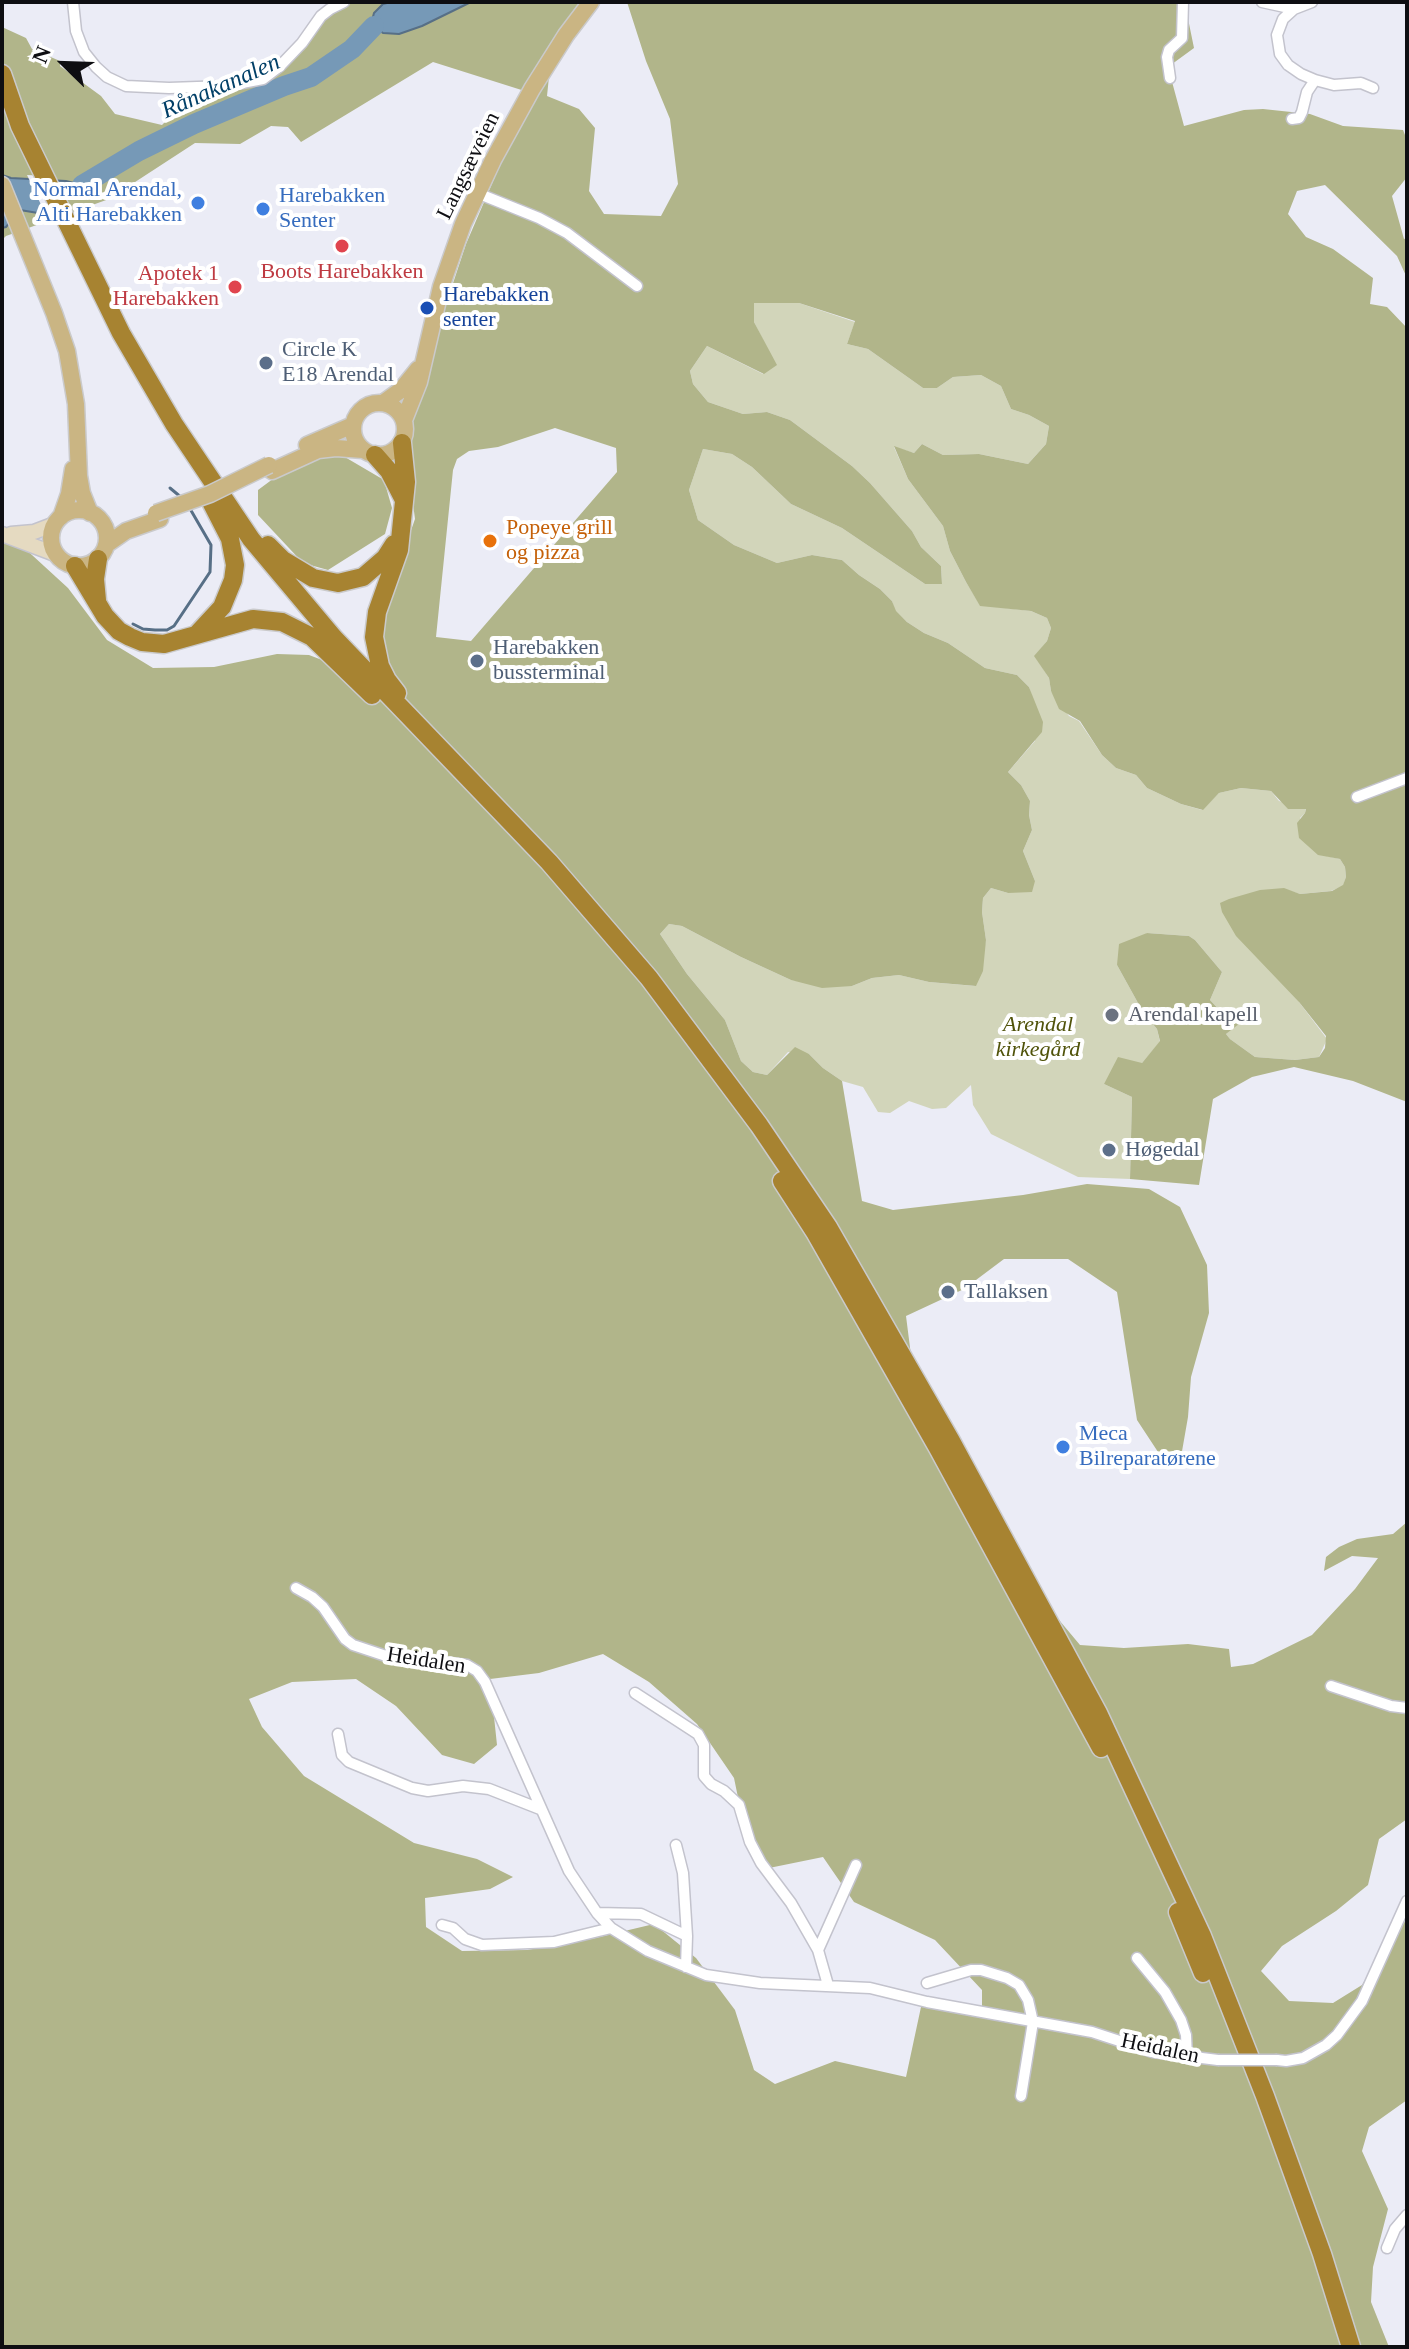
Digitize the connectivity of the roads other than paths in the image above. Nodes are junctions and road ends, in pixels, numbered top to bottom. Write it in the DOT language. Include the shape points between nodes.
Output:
graph roads {
  1 [pos="73,2"];
  2 [pos="344,2"];
  3 [pos="591,2"];
  4 [pos="1183,2"];
  5 [pos="1262,2"];
  6 [pos="1312,2"];
  7 [pos="1294,9"];
  8 [pos="2,74"];
  9 [pos="1170,78"];
  10 [pos="1315,80"];
  11 [pos="1373,88"];
  12 [pos="2,107"];
  13 [pos="1292,119"];
  14 [pos="30,158"];
  15 [pos="2,185"];
  16 [pos="477,193"];
  17 [pos="2,199"];
  18 [pos="39,283"];
  19 [pos="637,286"];
  20 [pos="422,365"];
  21 [pos="383,403"];
  22 [pos="404,420"];
  23 [pos="353,425"];
  24 [pos="402,443"];
  25 [pos="369,453"];
  26 [pos="270,468"];
  27 [pos="200,473"];
  28 [pos="403,498"];
  29 [pos="95,516"];
  30 [pos="158,516"];
  31 [pos="58,520"];
  32 [pos="2,534"];
  33 [pos="400,535"];
  34 [pos="102,552"];
  35 [pos="55,554"];
  36 [pos="75,566"];
  37 [pos="98,607"];
  38 [pos="194,636"];
  39 [pos="378,701"];
  40 [pos="449,757"];
  41 [pos="1407,778"];
  42 [pos="1357,797"];
  43 [pos="296,1588"];
  44 [pos="1331,1686"];
  45 [pos="635,1693"];
  46 [pos="1407,1708"];
  47 [pos="338,1734"];
  48 [pos="540,1809"];
  49 [pos="676,1845"];
  50 [pos="856,1865"];
  51 [pos="1407,1901"];
  52 [pos="597,1913"];
  53 [pos="442,1925"];
  54 [pos="611,1928"];
  55 [pos="687,1936"];
  56 [pos="818,1950"];
  57 [pos="1137,1958"];
  58 [pos="686,1967"];
  59 [pos="927,1983"];
  60 [pos="828,1985"];
  61 [pos="1033,2022"];
  62 [pos="1187,2058"];
  63 [pos="1021,2096"];
  64 [pos="1407,2215"];
  65 [pos="1387,2248"];
  66 [pos="1343,2347"];
  67 [pos="1351,2347"];
  1 -- 2 [label="street" via="84,52 107,77 126,86 169,88 263,79 302,43 321,16"];
  3 -- 16 [label="main road, Langsæveien" via="536,82"];
  4 -- 9 [label="street" via="1182,38 1167,57"];
  5 -- 7 [label="street"];
  6 -- 7 [label="street"];
  7 -- 10 [label="street" via="1278,29 1280,54 1288,65"];
  8 -- 14 [label="highway"];
  10 -- 11 [label="street"];
  10 -- 13 [label="street" via="1299,118"];
  12 -- 14 [label="highway"];
  14 -- 27 [label="highway" via="143,392"];
  15 -- 18 [label="main road"];
  16 -- 19 [label="street" via="567,233"];
  16 -- 20 [label="main road, Langsæveien" via="449,260"];
  17 -- 18 [label="main road"];
  18 -- 29 [label="main road" via="70,364 79,476"];
  18 -- 31 [label="main road" via="62,353 71,404 73,469"];
  20 -- 21 [label="main road, Langsæveien"];
  20 -- 22 [label="main road, Langsæveien"];
  21 -- 22 [label="main road"];
  21 -- 23 [label="main road" via="364,407"];
  22 -- 24 [label="main road"];
  23 -- 25 [label="main road" via="354,439"];
  23 -- 26 [label="main road"];
  24 -- 25 [label="main road" via="390,453"];
  24 -- 28 [label="highway"];
  25 -- 26 [label="main road" via="318,450"];
  25 -- 28 [label="highway" via="389,471"];
  26 -- 30 [label="main road, bridge"];
  27 -- 33 [label="highway" via="283,560 325,582 363,577"];
  27 -- 38 [label="highway" via="234,549 235,565 222,607"];
  27 -- 39 [label="highway" via="245,544"];
  27 -- 40 [label="highway" via="300,600"];
  28 -- 33 [label="highway"];
  29 -- 30 [label="main road" via="119,521"];
  29 -- 31 [label="main road" via="77,510"];
  29 -- 34 [label="main road" via="106,531"];
  30 -- 34 [label="main road" via="126,531"];
  31 -- 32 [label="main road" via="34,532"];
  31 -- 35 [label="main road" via="51,540"];
  32 -- 35 [label="main road"];
  33 -- 40 [label="highway" via="377,612 375,651 387,680"];
  34 -- 36 [label="main road" via="86,565"];
  34 -- 37 [label="highway" via="95,579"];
  35 -- 36 [label="main road"];
  36 -- 37 [label="highway"];
  37 -- 38 [label="highway" via="119,631 142,642 164,644"];
  38 -- 39 [label="highway" via="253,619 282,622 312,637"];
  39 -- 66 [label="highway" via="542,870 641,986 750,1131 815,1232 1087,1720 1146,1838 1256,2099"];
  40 -- 67 [label="highway" via="591,909 703,1048 828,1227 936,1414 1098,1713 1202,1936 1270,2110"];
  41 -- 42 [label="street"];
  43 -- 48 [label="street, Heidalen" via="323,1607 353,1645 477,1671"];
  44 -- 46 [label="street"];
  45 -- 56 [label="street" via="698,1734 704,1745 704,1776 739,1805 761,1863"];
  47 -- 48 [label="street" via="349,1762 412,1788 489,1789"];
  48 -- 52 [label="street, Heidalen" via="569,1871"];
  49 -- 55 [label="street"];
  50 -- 56 [label="street"];
  51 -- 62 [label="street, Heidalen, bridge" via="1362,2001 1326,2045 1286,2061"];
  52 -- 54 [label="street, Heidalen"];
  52 -- 55 [label="street" via="641,1914"];
  53 -- 54 [label="street" via="482,1945 554,1942"];
  54 -- 58 [label="street, Heidalen"];
  55 -- 58 [label="street"];
  56 -- 60 [label="street"];
  57 -- 62 [label="street" via="1181,2020"];
  58 -- 60 [label="street, Heidalen" via="733,1980"];
  59 -- 61 [label="street" via="971,1970 1007,1978 1023,1990"];
  60 -- 61 [label="street, Heidalen" via="870,1988"];
  61 -- 62 [label="street, Heidalen"];
  61 -- 63 [label="street"];
  64 -- 65 [label="street"];
}
